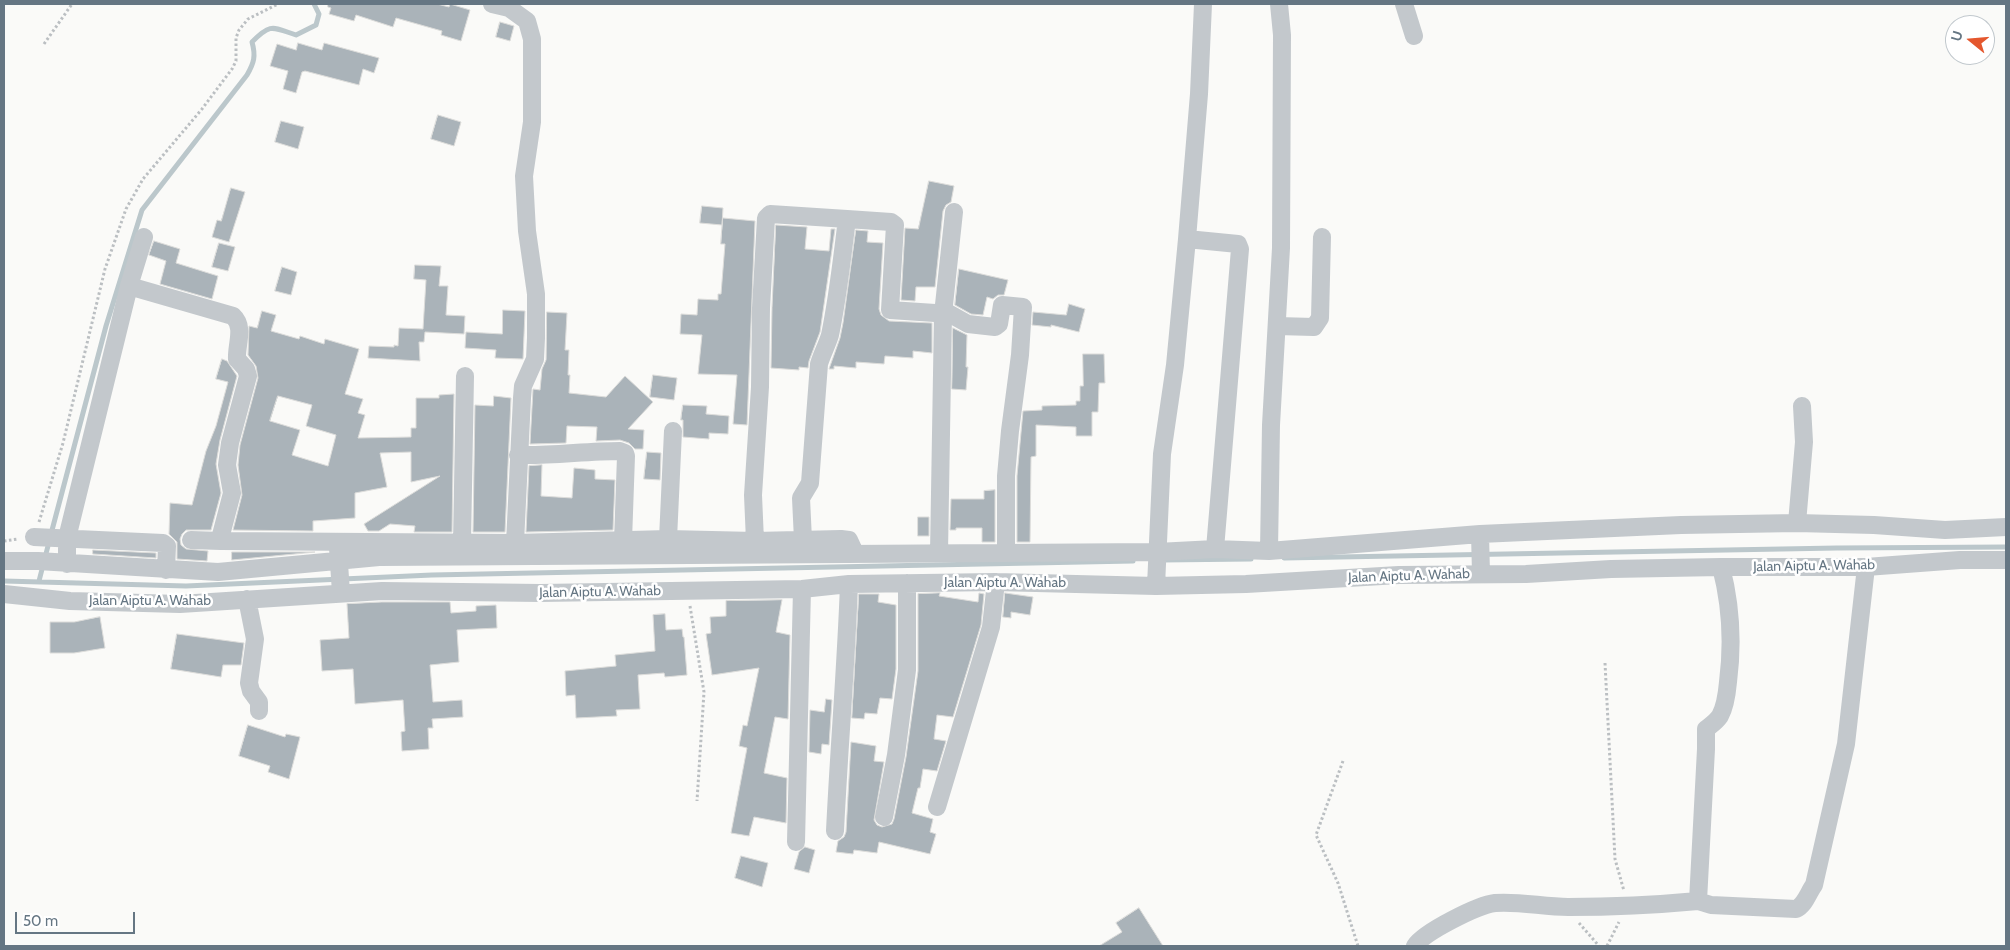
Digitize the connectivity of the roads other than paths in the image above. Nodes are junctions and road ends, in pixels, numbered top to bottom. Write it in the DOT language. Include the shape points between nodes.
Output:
graph roads {
  1 [pos="492,4"];
  2 [pos="1203,4"];
  3 [pos="1279,4"];
  4 [pos="1404,4"];
  5 [pos="1414,36"];
  6 [pos="954,212"];
  7 [pos="847,219"];
  8 [pos="1322,237"];
  9 [pos="144,238"];
  10 [pos="1187,238"];
  11 [pos="130,286"];
  12 [pos="943,314"];
  13 [pos="1277,326"];
  14 [pos="466,376"];
  15 [pos="1802,406"];
  16 [pos="673,431"];
  17 [pos="518,455"];
  18 [pos="1797,523"];
  19 [pos="2006,527"];
  20 [pos="40,537"];
  21 [pos="1480,537"];
  22 [pos="66,538"];
  23 [pos="668,539"];
  24 [pos="191,540"];
  25 [pos="802,540"];
  26 [pos="222,541"];
  27 [pos="623,541"];
  28 [pos="755,541"];
  29 [pos="462,543"];
  30 [pos="515,543"];
  31 [pos="1215,549"];
  32 [pos="1270,551"];
  33 [pos="855,553"];
  34 [pos="939,553"];
  35 [pos="1006,553"];
  36 [pos="1157,555"];
  37 [pos="339,556"];
  38 [pos="2006,560"];
  39 [pos="4,561"];
  40 [pos="64,563"];
  41 [pos="1725,567"];
  42 [pos="1866,567"];
  43 [pos="166,570"];
  44 [pos="1481,571"];
  45 [pos="996,582"];
  46 [pos="1156,583"];
  47 [pos="849,584"];
  48 [pos="907,584"];
  49 [pos="802,589"];
  50 [pos="341,590"];
  51 [pos="4,594"];
  52 [pos="247,599"];
  53 [pos="259,711"];
  54 [pos="937,807"];
  55 [pos="884,817"];
  56 [pos="835,831"];
  57 [pos="796,842"];
  58 [pos="1698,901"];
  59 [pos="1415,946"];
  1 -- 17 [label="street" via="509,8 527,21 532,39 532,122 524,176 527,232 536,294 535,354 522,391"];
  2 -- 10 [label="street"];
  3 -- 13 [label="street" via="1282,150"];
  4 -- 5 [label="street"];
  6 -- 12 [label="street"];
  7 -- 12 [label="street" via="890,222 896,228 890,310"];
  7 -- 25 [label="street" via="835,309 829,338 821,355 810,483 801,498"];
  7 -- 28 [label="street" via="770,214 766,218 753,495"];
  8 -- 13 [label="street" via="1318,323 1314,326"];
  9 -- 11 [label="street"];
  10 -- 31 [label="street" via="1238,244 1240,249"];
  10 -- 36 [label="street" via="1175,365 1162,454"];
  11 -- 22 [label="street"];
  11 -- 26 [label="street" via="233,316 238,322 237,359 248,376 230,443 227,465 232,493"];
  12 -- 34 [label="street"];
  12 -- 35 [label="street" via="953,315 968,324 995,327 1002,305 1022,306 1024,310 1008,448"];
  13 -- 32 [label="street" via="1271,425"];
  14 -- 29 [label="street"];
  15 -- 18 [label="street" via="1804,442"];
  16 -- 23 [label="street"];
  17 -- 27 [label="street" via="549,456 590,451 624,453"];
  17 -- 30 [label="street"];
  18 -- 19 [label="street" via="1946,530"];
  18 -- 21 [label="street" via="1681,525"];
  20 -- 22 [label="street"];
  21 -- 32 [label="street"];
  21 -- 44 [label="street"];
  22 -- 40 [label="street"];
  22 -- 43 [label="street" via="165,543"];
  23 -- 27 [label="street"];
  23 -- 28 [label="street"];
  24 -- 26 [label="street"];
  25 -- 28 [label="street"];
  25 -- 33 [label="street" via="845,539 852,543"];
  26 -- 37 [label="street"];
  27 -- 30 [label="street"];
  29 -- 30 [label="street"];
  29 -- 37 [label="street"];
  31 -- 32 [label="street"];
  31 -- 36 [label="street"];
  33 -- 34 [label="street"];
  33 -- 37 [label="street"];
  34 -- 35 [label="street"];
  35 -- 36 [label="street"];
  36 -- 46 [label="street"];
  37 -- 43 [label="street" via="218,572"];
  37 -- 50 [label="street"];
  38 -- 42 [label="street, Jalan Aiptu A. Wahab"];
  39 -- 40 [label="street"];
  40 -- 43 [label="street"];
  41 -- 42 [label="street, Jalan Aiptu A. Wahab"];
  41 -- 44 [label="street, Jalan Aiptu A. Wahab" via="1526,574"];
  41 -- 58 [label="street" via="1732,653 1721,714 1706,729"];
  42 -- 58 [label="street" via="1846,744 1814,885 1803,904 1796,909 1711,905"];
  44 -- 46 [label="street, Jalan Aiptu A. Wahab" via="1246,584"];
  45 -- 46 [label="street, Jalan Aiptu A. Wahab"];
  45 -- 48 [label="street, Jalan Aiptu A. Wahab"];
  45 -- 54 [label="street" via="991,627"];
  47 -- 48 [label="street, Jalan Aiptu A. Wahab"];
  47 -- 49 [label="street, Jalan Aiptu A. Wahab"];
  47 -- 56 [label="street"];
  48 -- 55 [label="street" via="907,670"];
  49 -- 50 [label="street, Jalan Aiptu A. Wahab" via="540,593"];
  49 -- 57 [label="street"];
  50 -- 52 [label="street, Jalan Aiptu A. Wahab"];
  51 -- 52 [label="street, Jalan Aiptu A. Wahab" via="70,601 180,604"];
  52 -- 53 [label="street" via="255,639 248,682 259,702"];
  58 -- 59 [label="street" via="1566,907 1495,903 1449,922 1423,936"];
}
